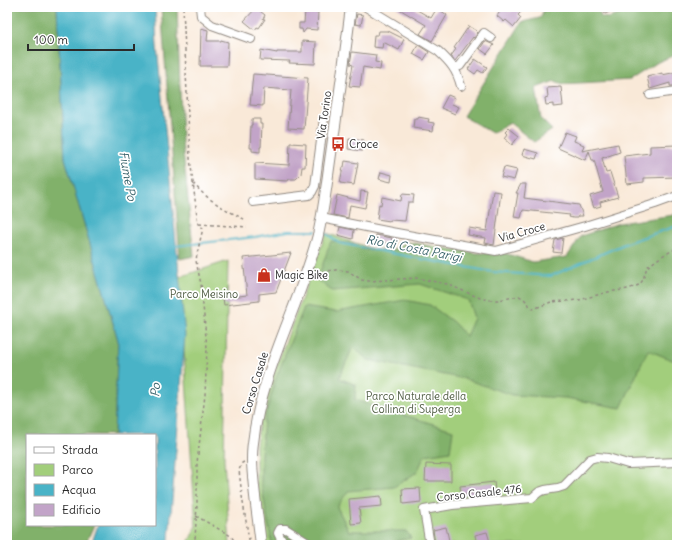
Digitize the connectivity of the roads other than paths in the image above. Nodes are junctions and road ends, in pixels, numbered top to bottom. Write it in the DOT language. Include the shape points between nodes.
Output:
graph roads {
  1 [pos="200,7"];
  2 [pos="351,7"];
  3 [pos="366,7"];
  4 [pos="491,38"];
  5 [pos="251,39"];
  6 [pos="454,68"];
  7 [pos="461,86"];
  8 [pos="677,91"];
  9 [pos="650,95"];
  10 [pos="324,118"];
  11 [pos="320,144"];
  12 [pos="332,146"];
  13 [pos="677,196"];
  14 [pos="253,202"];
  15 [pos="320,226"];
  16 [pos="677,462"];
  17 [pos="261,545"];
  18 [pos="286,545"];
  19 [pos="311,545"];
  20 [pos="430,545"];
  1 -- 5 [label="street" via="201,16 212,25"];
  2 -- 12 [label="main road, Via Torino"];
  3 -- 6 [label="street" via="438,51"];
  4 -- 6 [label="street" via="484,33 460,66"];
  6 -- 7 [label="street"];
  8 -- 9 [label="street"];
  10 -- 11 [label="street"];
  11 -- 12 [label="street"];
  11 -- 14 [label="street" via="315,186 309,195"];
  12 -- 15 [label="main road, Via Torino"];
  13 -- 15 [label="street, Via Croce" via="496,251 391,232"];
  15 -- 17 [label="main road, Corso Casale" via="256,417 252,458"];
  16 -- 20 [label="street, Corso Casale 476" via="628,464 598,457 590,459 564,486 539,492 532,498 424,510"];
  18 -- 19 [label="street" via="278,533 280,529 286,529"];
}
